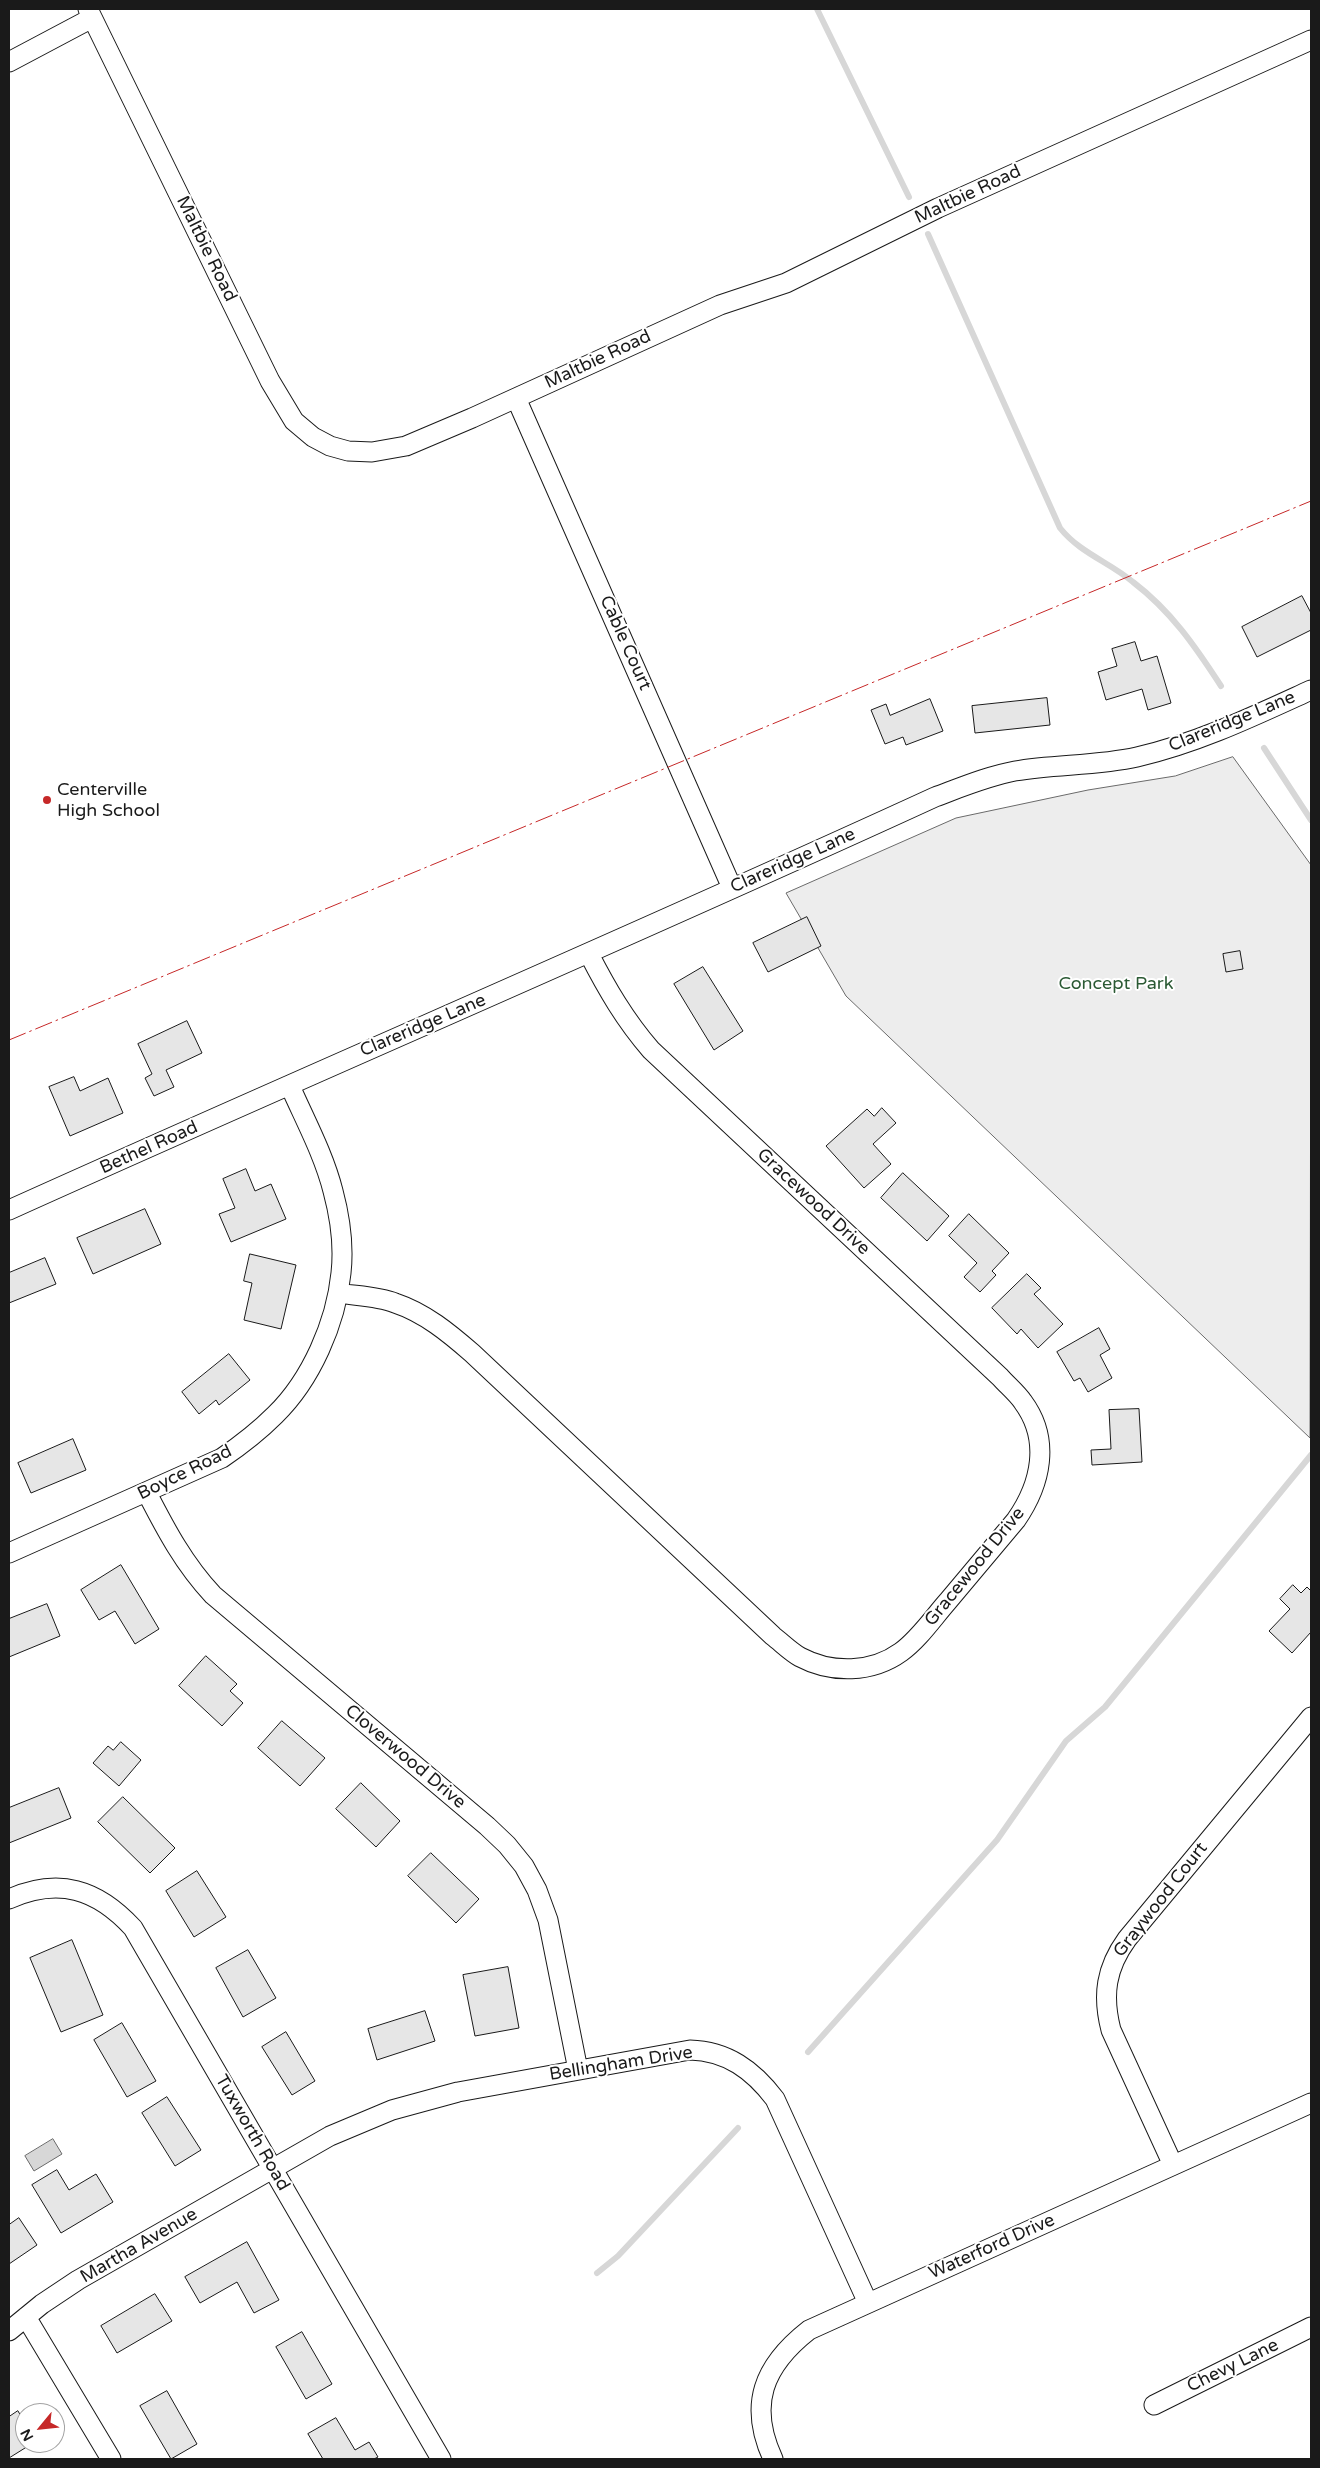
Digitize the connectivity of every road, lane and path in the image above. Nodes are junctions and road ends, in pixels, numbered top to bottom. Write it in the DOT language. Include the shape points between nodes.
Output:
graph roads {
  1 [pos="90,14"];
  2 [pos="1311,40"];
  3 [pos="9,62"];
  4 [pos="516,398"];
  5 [pos="1311,690"];
  6 [pos="732,888"];
  7 [pos="589,954"];
  8 [pos="290,1086"];
  9 [pos="9,1210"];
  10 [pos="338,1293"];
  11 [pos="147,1493"];
  12 [pos="9,1553"];
  13 [pos="1311,1717"];
  14 [pos="9,1900"];
  15 [pos="578,2070"];
  16 [pos="1311,2103"];
  17 [pos="1173,2165"];
  18 [pos="273,2169"];
  19 [pos="868,2303"];
  20 [pos="26,2317"];
  21 [pos="1311,2328"];
  22 [pos="9,2331"];
  23 [pos="1154,2405"];
  24 [pos="111,2459"];
  25 [pos="442,2459"];
  26 [pos="773,2459"];
  1 -- 3 [label="street"];
  1 -- 4 [label="street, Maltbie Road" via="266,372 294,421 330,446 372,452 406,446"];
  2 -- 4 [label="street, Maltbie Road" via="938,208 786,284 720,305"];
  4 -- 6 [label="street, Cable Court"];
  5 -- 6 [label="street, Clareridge Lane" via="1198,740 1155,753 1016,771 980,780"];
  6 -- 7 [label="street, Clareridge Lane"];
  7 -- 8 [label="street, Clareridge Lane"];
  7 -- 10 [label="street, Gracewood Drive" via="610,996 651,1050 1000,1376 1023,1402 1039,1438 1040,1457 1030,1501 1016,1520 921,1633 902,1651 867,1667 823,1667 799,1656 773,1636 442,1328 393,1302"];
  8 -- 9 [label="street, Bethel Road"];
  8 -- 10 [label="street, Boyce Road" via="333,1189 342,1247"];
  10 -- 11 [label="street, Boyce Road" via="313,1363 276,1414 222,1458"];
  11 -- 12 [label="street, Boyce Road"];
  11 -- 15 [label="street, Cloverwood Drive" via="175,1547 193,1574 213,1595 487,1826 524,1866 548,1920"];
  13 -- 17 [label="street, Graywood Court" via="1127,1938 1110,1969 1105,1988 1111,2030"];
  14 -- 18 [label="street, Tuxworth Road" via="40,1889 74,1890 101,1900 120,1914 133,1928"];
  15 -- 18 [label="street, Bellingham Drive" via="458,2092 392,2110 330,2136"];
  15 -- 19 [label="street, Bellingham Drive" via="690,2050 706,2051 742,2065 760,2079 775,2099"];
  16 -- 17 [label="street, Waterford Drive"];
  17 -- 19 [label="street, Waterford Drive"];
  18 -- 20 [label="street, Martha Avenue" via="78,2280"];
  18 -- 25 [label="street, Tuxworth Road"];
  19 -- 26 [label="street, Waterford Drive" via="808,2330 776,2362 766,2380 761,2399 765,2442"];
  20 -- 22 [label="street, Martha Avenue"];
  20 -- 24 [label="street"];
  21 -- 23 [label="street, Chevy Lane"];
}
